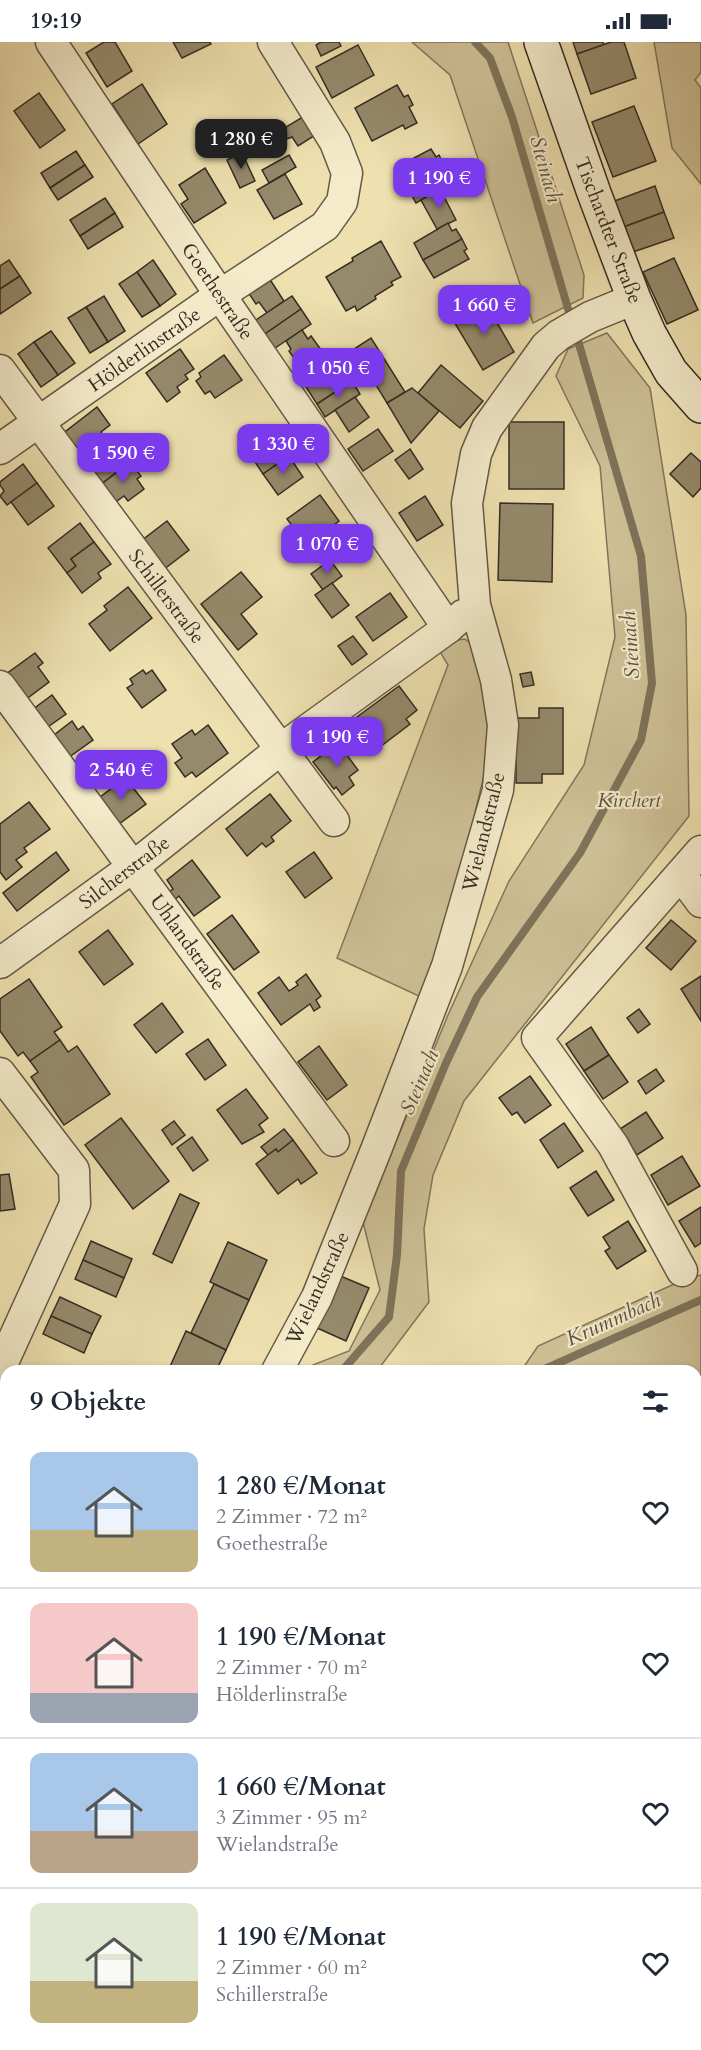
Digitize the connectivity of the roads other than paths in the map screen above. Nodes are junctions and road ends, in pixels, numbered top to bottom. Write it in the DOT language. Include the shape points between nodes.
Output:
graph roads {
  1 [pos="51,42"];
  2 [pos="273,42"];
  3 [pos="541,42"];
  4 [pos="220,295"];
  5 [pos="634,299"];
  6 [pos="0,370"];
  7 [pos="701,406"];
  8 [pos="39,423"];
  9 [pos="0,449"];
  10 [pos="475,605"];
  11 [pos="448,628"];
  12 [pos="2,693"];
  13 [pos="281,750"];
  14 [pos="334,821"];
  15 [pos="701,851"];
  16 [pos="133,867"];
  17 [pos="681,875"];
  18 [pos="701,902"];
  19 [pos="0,963"];
  20 [pos="0,1073"];
  21 [pos="333,1141"];
  22 [pos="682,1271"];
  23 [pos="2,1365"];
  24 [pos="280,1365"];
  1 -- 4 [label="street, Goethestraße"];
  2 -- 4 [label="street, Hölderlinstraße" via="335,142 347,173 342,202 325,226"];
  3 -- 5 [label="street, Tischardter Straße"];
  4 -- 8 [label="street, Hölderlinstraße"];
  4 -- 11 [label="street, Goethestraße"];
  5 -- 7 [label="street, Tischardter Straße" via="672,372"];
  5 -- 10 [label="street, Wielandstraße" via="590,317 546,346 487,428 476,454 467,503"];
  6 -- 8 [label="street, Schillerstraße"];
  8 -- 9 [label="street, Hölderlinstraße"];
  8 -- 13 [label="street, Schillerstraße"];
  10 -- 11 [label="street, Silcherstraße"];
  10 -- 24 [label="street, Wielandstraße" via="496,680 503,725 498,790 447,966 317,1297"];
  11 -- 13 [label="street, Silcherstraße"];
  12 -- 16 [label="street, Uhlandstraße"];
  13 -- 14 [label="street, Schillerstraße"];
  13 -- 16 [label="street, Silcherstraße"];
  15 -- 17 [label="street"];
  16 -- 19 [label="street, Silcherstraße"];
  16 -- 21 [label="street, Uhlandstraße"];
  17 -- 18 [label="street"];
  17 -- 22 [label="street" via="537,1038 613,1145"];
  20 -- 23 [label="street" via="74,1170 75,1204"];
}
